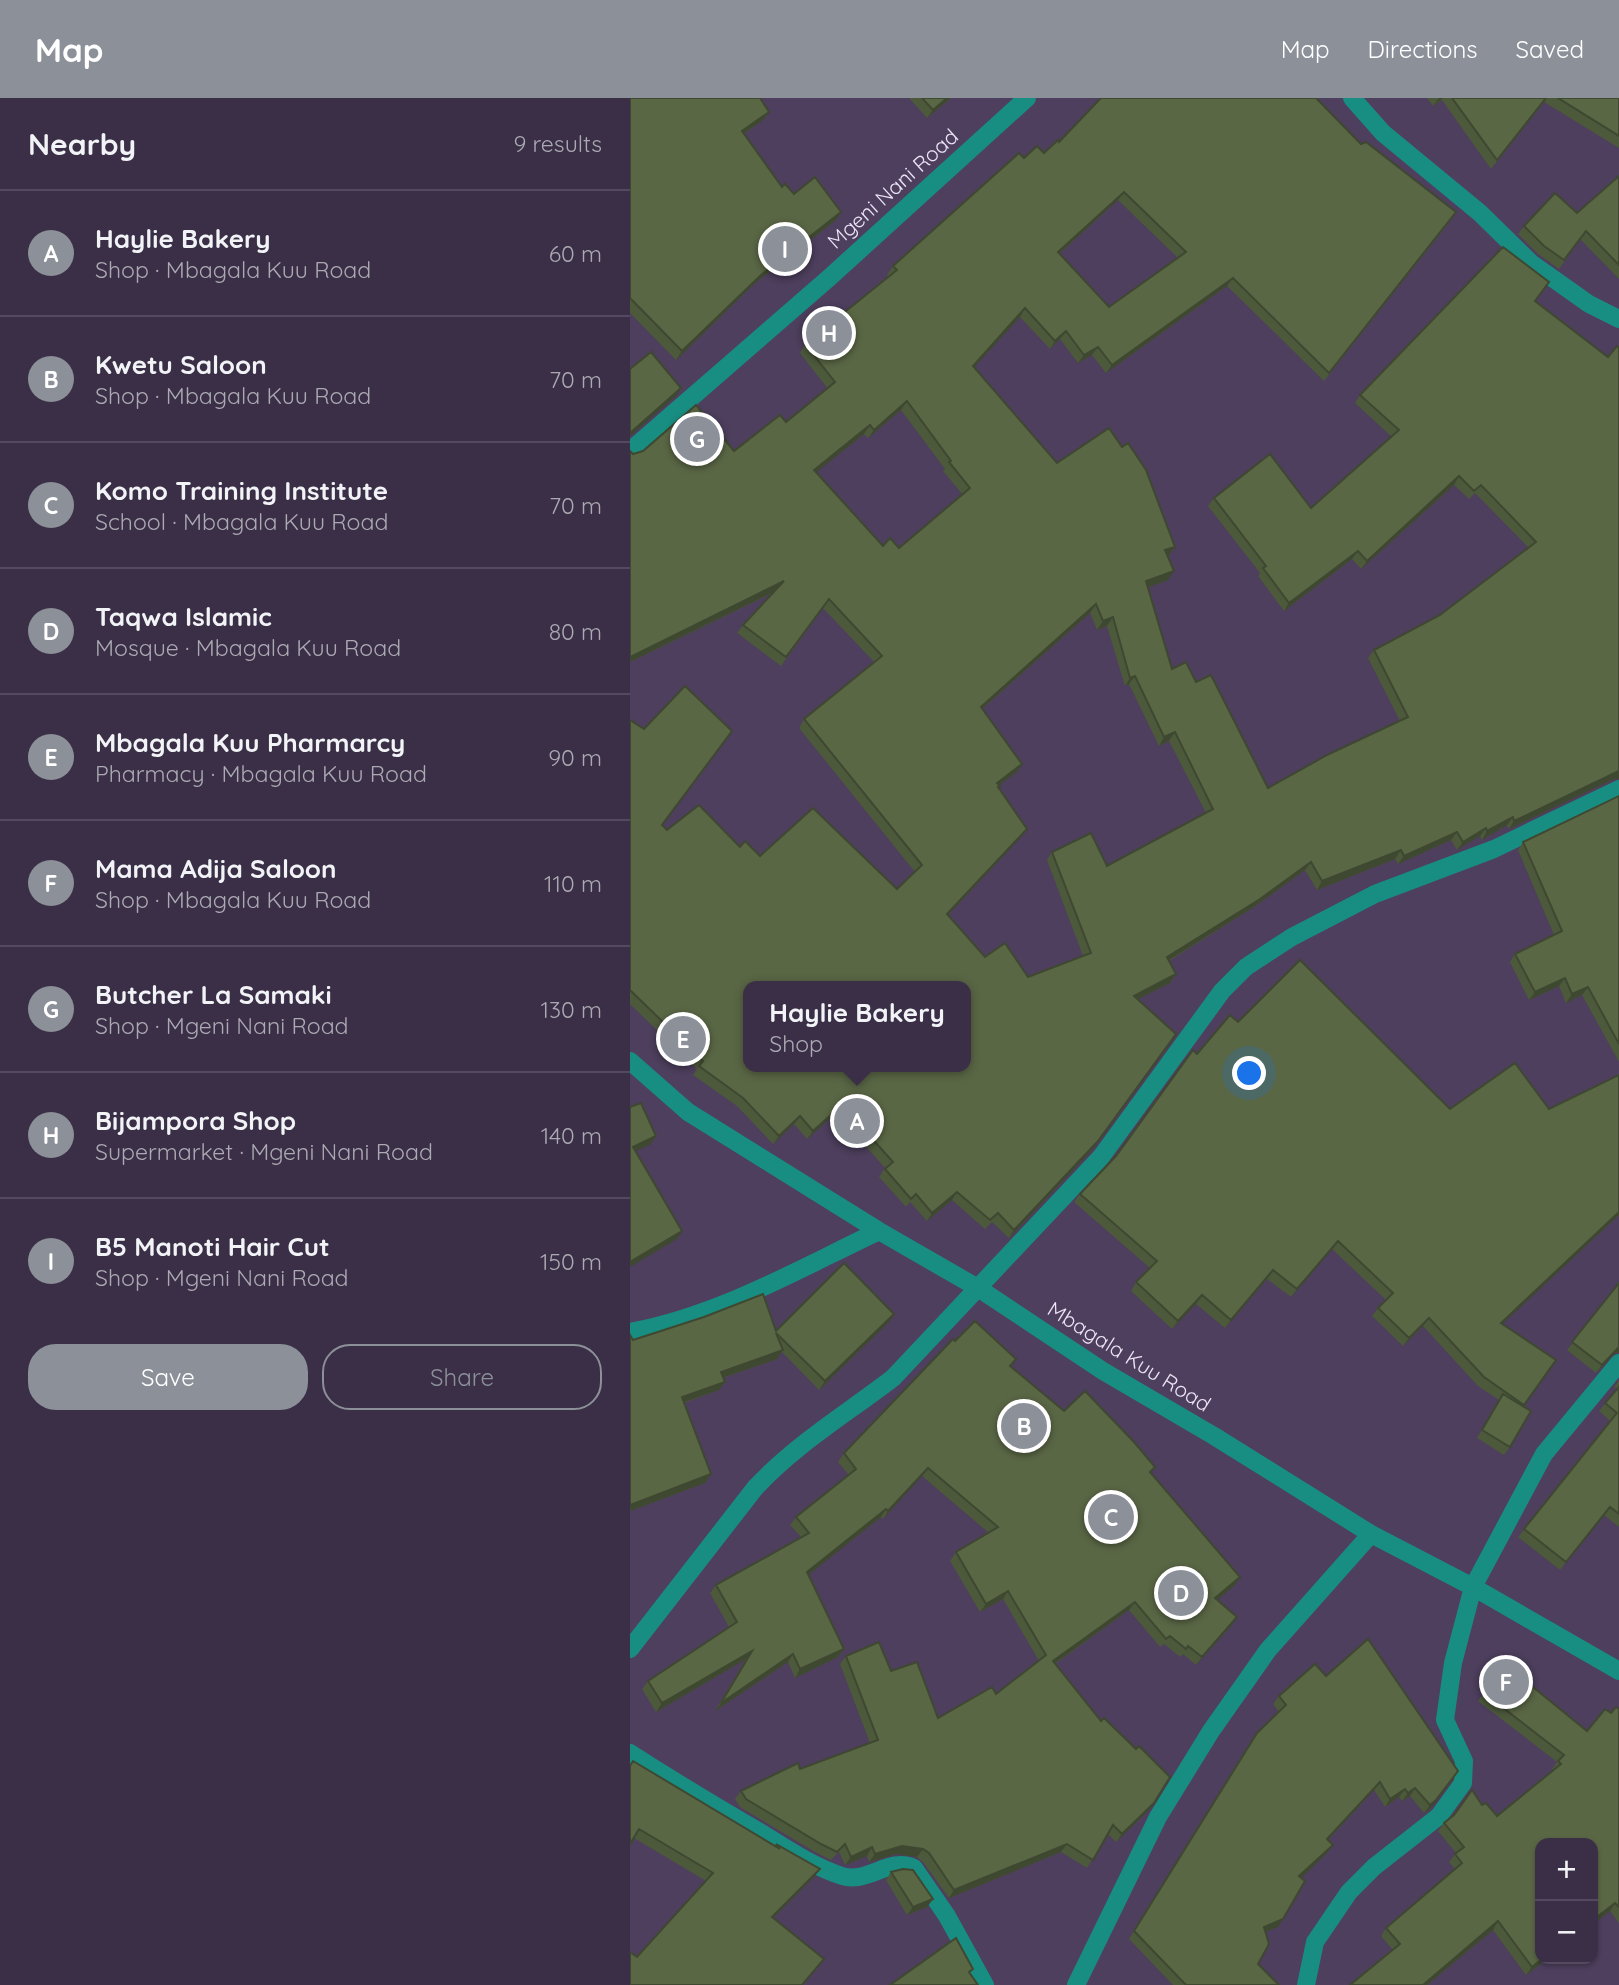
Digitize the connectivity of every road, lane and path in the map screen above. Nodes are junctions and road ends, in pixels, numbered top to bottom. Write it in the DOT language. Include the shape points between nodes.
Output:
graph roads {
  1 [pos="1027,98"];
  2 [pos="1352,98"];
  3 [pos="1619,319"];
  4 [pos="630,451"];
  5 [pos="1619,789"];
  6 [pos="630,1061"];
  7 [pos="879,1231"];
  8 [pos="978,1288"];
  9 [pos="630,1332"];
  10 [pos="1619,1363"];
  11 [pos="1371,1534"];
  12 [pos="1473,1587"];
  13 [pos="630,1649"];
  14 [pos="1619,1671"];
  15 [pos="630,1754"];
  16 [pos="985,1985"];
  17 [pos="1076,1985"];
  18 [pos="1306,1985"];
  1 -- 4 [label="street, Mgeni Nani Road"];
  2 -- 3 [label="street" via="1383,133 1480,213 1531,263"];
  5 -- 8 [label="street" via="1493,849 1374,894 1246,967 1222,991 1101,1157"];
  6 -- 7 [label="street, Mbagala Kuu Road" via="688,1112"];
  7 -- 8 [label="street, Mbagala Kuu Road"];
  7 -- 9 [label="street" via="706,1312"];
  8 -- 11 [label="street, Mbagala Kuu Road" via="1104,1371"];
  8 -- 13 [label="street" via="893,1378 775,1466"];
  10 -- 12 [label="street" via="1544,1454"];
  11 -- 12 [label="street, Mbagala Kuu Road"];
  11 -- 17 [label="street" via="1268,1650 1210,1731 1158,1817"];
  12 -- 14 [label="street, Mbagala Kuu Road"];
  12 -- 18 [label="street" via="1446,1699 1445,1720 1464,1761 1463,1783 1439,1816 1349,1892 1315,1942"];
  15 -- 16 [label="street" via="831,1872 853,1878 897,1864 914,1868"];
}
